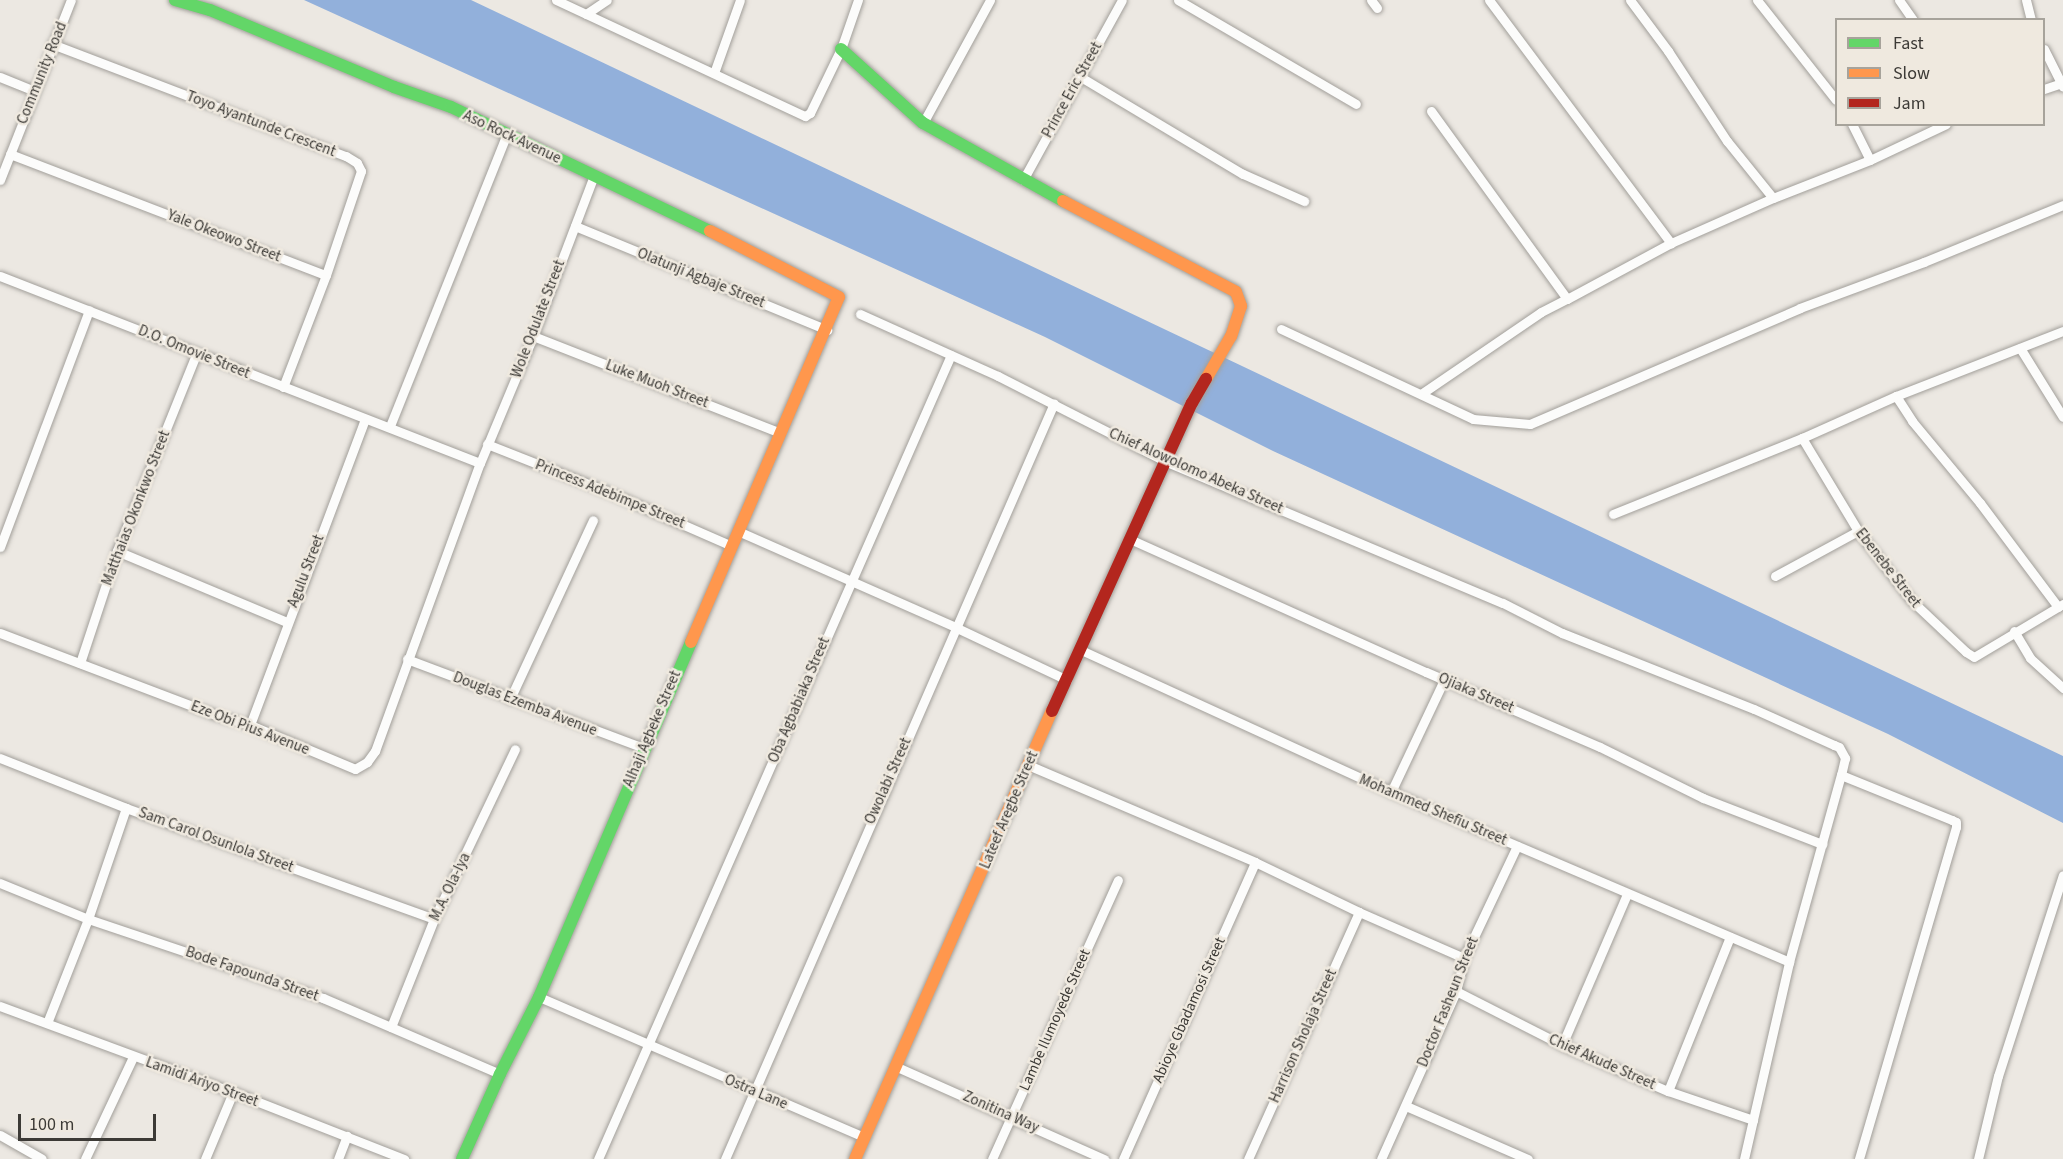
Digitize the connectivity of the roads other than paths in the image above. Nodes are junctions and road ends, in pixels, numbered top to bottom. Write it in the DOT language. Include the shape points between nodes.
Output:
graph roads {
  1 [pos="71,0"];
  2 [pos="175,0"];
  3 [pos="556,0"];
  4 [pos="607,0"];
  5 [pos="740,0"];
  6 [pos="858,0"];
  7 [pos="990,0"];
  8 [pos="1122,0"];
  9 [pos="1178,0"];
  10 [pos="1489,0"];
  11 [pos="1630,0"];
  12 [pos="1757,0"];
  13 [pos="1899,0"];
  14 [pos="2026,0"];
  15 [pos="586,14"];
  16 [pos="1912,18"];
  17 [pos="2030,18"];
  18 [pos="52,44"];
  19 [pos="841,49"];
  20 [pos="2045,53"];
  21 [pos="714,73"];
  22 [pos="1079,76"];
  23 [pos="0,77"];
  24 [pos="2062,85"];
  25 [pos="2045,89"];
  26 [pos="34,91"];
  27 [pos="1835,99"];
  28 [pos="1356,104"];
  29 [pos="1431,111"];
  30 [pos="922,123"];
  31 [pos="1853,126"];
  32 [pos="1942,126"];
  33 [pos="506,136"];
  34 [pos="10,153"];
  35 [pos="1870,160"];
  36 [pos="594,175"];
  37 [pos="0,180"];
  38 [pos="1023,180"];
  39 [pos="1773,198"];
  40 [pos="1304,201"];
  41 [pos="2063,205"];
  42 [pos="574,226"];
  43 [pos="1671,243"];
  44 [pos="326,275"];
  45 [pos="0,276"];
  46 [pos="839,297"];
  47 [pos="1567,299"];
  48 [pos="89,310"];
  49 [pos="860,314"];
  50 [pos="1281,329"];
  51 [pos="827,330"];
  52 [pos="2063,331"];
  53 [pos="533,336"];
  54 [pos="2020,348"];
  55 [pos="196,354"];
  56 [pos="951,355"];
  57 [pos="283,387"];
  58 [pos="1421,394"];
  59 [pos="1896,396"];
  60 [pos="1054,403"];
  61 [pos="2063,417"];
  62 [pos="365,419"];
  63 [pos="390,426"];
  64 [pos="782,433"];
  65 [pos="1802,438"];
  66 [pos="487,444"];
  67 [pos="1167,462"];
  68 [pos="480,463"];
  69 [pos="1613,514"];
  70 [pos="593,520"];
  71 [pos="1858,531"];
  72 [pos="740,532"];
  73 [pos="1132,540"];
  74 [pos="732,546"];
  75 [pos="0,547"];
  76 [pos="117,551"];
  77 [pos="1775,576"];
  78 [pos="850,581"];
  79 [pos="2061,605"];
  80 [pos="287,622"];
  81 [pos="955,627"];
  82 [pos="2014,632"];
  83 [pos="0,633"];
  84 [pos="1081,650"];
  85 [pos="407,659"];
  86 [pos="80,663"];
  87 [pos="1066,680"];
  88 [pos="1444,680"];
  89 [pos="2063,688"];
  90 [pos="510,699"];
  91 [pos="250,725"];
  92 [pos="644,748"];
  93 [pos="515,749"];
  94 [pos="0,758"];
  95 [pos="1028,765"];
  96 [pos="1841,775"];
  97 [pos="1391,792"];
  98 [pos="126,807"];
  99 [pos="1822,843"];
  100 [pos="1517,846"];
  101 [pos="1255,862"];
  102 [pos="2063,875"];
  103 [pos="1118,880"];
  104 [pos="0,883"];
  105 [pos="1627,894"];
  106 [pos="1359,912"];
  107 [pos="88,919"];
  108 [pos="434,919"];
  109 [pos="1730,937"];
  110 [pos="1464,958"];
  111 [pos="1789,962"];
  112 [pos="1456,991"];
  113 [pos="539,997"];
  114 [pos="0,1006"];
  115 [pos="47,1023"];
  116 [pos="391,1027"];
  117 [pos="649,1045"];
  118 [pos="1562,1045"];
  119 [pos="133,1057"];
  120 [pos="897,1066"];
  121 [pos="500,1074"];
  122 [pos="753,1090"];
  123 [pos="1668,1091"];
  124 [pos="233,1092"];
  125 [pos="1406,1106"];
  126 [pos="1011,1117"];
  127 [pos="1753,1120"];
  128 [pos="0,1135"];
  129 [pos="347,1136"];
  130 [pos="864,1137"];
  131 [pos="42,1159"];
  132 [pos="85,1159"];
  133 [pos="205,1159"];
  134 [pos="338,1159"];
  135 [pos="404,1159"];
  136 [pos="462,1159"];
  137 [pos="598,1159"];
  138 [pos="725,1159"];
  139 [pos="855,1159"];
  140 [pos="992,1159"];
  141 [pos="1104,1159"];
  142 [pos="1123,1159"];
  143 [pos="1248,1159"];
  144 [pos="1381,1159"];
  145 [pos="1528,1159"];
  146 [pos="1744,1159"];
  147 [pos="1860,1159"];
  148 [pos="1978,1159"];
  1 -- 18 [label="street, Community Road"];
  2 -- 33 [label="street, Aso Rock Avenue" via="210,10 450,107"];
  3 -- 15 [label="street"];
  4 -- 15 [label="street"];
  5 -- 21 [label="street"];
  6 -- 19 [label="street"];
  7 -- 30 [label="street"];
  8 -- 22 [label="street, Prince Eric Street"];
  9 -- 28 [label="street"];
  10 -- 43 [label="street"];
  11 -- 39 [label="street" via="1727,141"];
  12 -- 27 [label="street"];
  13 -- 16 [label="street"];
  14 -- 17 [label="street"];
  15 -- 21 [label="street"];
  18 -- 26 [label="street, Community Road"];
  18 -- 44 [label="street, Toyo Ayantunde Crescent" via="357,163 361,171"];
  19 -- 21 [label="street" via="805,116"];
  19 -- 30 [label="street, Lateef Aregbe Street"];
  20 -- 24 [label="street"];
  22 -- 38 [label="street, Prince Eric Street"];
  22 -- 40 [label="street" via="1243,174"];
  23 -- 26 [label="street"];
  24 -- 25 [label="street"];
  26 -- 34 [label="street, Community Road"];
  29 -- 47 [label="street"];
  30 -- 38 [label="street, Lateef Aregbe Street"];
  31 -- 35 [label="street"];
  32 -- 35 [label="street"];
  33 -- 36 [label="street, Aso Rock Avenue"];
  33 -- 63 [label="street"];
  34 -- 37 [label="street, Community Road"];
  34 -- 44 [label="street, Yale Okeowo Street"];
  35 -- 39 [label="street"];
  36 -- 42 [label="street, Wole Odulate Street"];
  36 -- 46 [label="street, Aso Rock Avenue"];
  38 -- 67 [label="street, Lateef Aregbe Street" via="1236,292 1241,306 1231,336 1192,403"];
  39 -- 43 [label="street"];
  41 -- 58 [label="street" via="1800,308 1530,424 1473,418"];
  42 -- 51 [label="street, Olatunji Agbaje Street"];
  42 -- 53 [label="street, Wole Odulate Street"];
  43 -- 47 [label="street"];
  44 -- 57 [label="street"];
  45 -- 48 [label="street, D.O. Omovie Street"];
  46 -- 51 [label="street, Alhaji Agbeke Street"];
  47 -- 58 [label="street" via="1541,312"];
  48 -- 55 [label="street, D.O. Omovie Street"];
  48 -- 75 [label="street"];
  49 -- 56 [label="street, Chief Alowolomo Abeka Street"];
  50 -- 58 [label="street"];
  51 -- 64 [label="street, Alhaji Agbeke Street"];
  52 -- 54 [label="street"];
  53 -- 64 [label="street, Luke Muoh Street"];
  53 -- 66 [label="street, Wole Odulate Street"];
  54 -- 59 [label="street"];
  54 -- 61 [label="street"];
  55 -- 57 [label="street, D.O. Omovie Street"];
  55 -- 76 [label="street, Matthaias Okonkwo Street"];
  56 -- 60 [label="street, Chief Alowolomo Abeka Street"];
  56 -- 78 [label="street, Oba Agbabiaka Street"];
  57 -- 62 [label="street, D.O. Omovie Street"];
  59 -- 65 [label="street"];
  59 -- 79 [label="street"];
  60 -- 67 [label="street, Chief Alowolomo Abeka Street"];
  60 -- 81 [label="street, Owolabi Street"];
  62 -- 63 [label="street, D.O. Omovie Street"];
  62 -- 80 [label="street, Agulu Street"];
  63 -- 68 [label="street, D.O. Omovie Street"];
  64 -- 72 [label="street, Alhaji Agbeke Street"];
  65 -- 69 [label="street"];
  65 -- 71 [label="street, Ebenebe Street"];
  66 -- 68 [label="street, Wole Odulate Street"];
  66 -- 74 [label="street, Princess Adebimpe Street"];
  67 -- 73 [label="street, Lateef Aregbe Street"];
  67 -- 96 [label="street, Chief Alowolomo Abeka Street" via="1503,603 1562,633 1839,747 1845,758"];
  68 -- 85 [label="street, Eze Obi Pius Avenue"];
  70 -- 90 [label="street"];
  71 -- 77 [label="street"];
  71 -- 82 [label="street, Ebenebe Street" via="1912,602 1966,652 1974,657"];
  72 -- 74 [label="street, Alhaji Agbeke Street"];
  72 -- 78 [label="street"];
  73 -- 84 [label="street, Lateef Aregbe Street"];
  73 -- 88 [label="street, Ojiaka Street"];
  74 -- 92 [label="street, Alhaji Agbeke Street"];
  76 -- 80 [label="street"];
  76 -- 86 [label="street, Matthaias Okonkwo Street"];
  78 -- 81 [label="street"];
  78 -- 117 [label="street, Oba Agbabiaka Street"];
  79 -- 82 [label="street, Ebenebe Street"];
  80 -- 91 [label="street, Agulu Street"];
  81 -- 87 [label="street"];
  81 -- 122 [label="street, Owolabi Street"];
  82 -- 89 [label="street" via="2030,658"];
  83 -- 86 [label="street, Eze Obi Pius Avenue"];
  84 -- 87 [label="street, Lateef Aregbe Street"];
  84 -- 97 [label="street, Mohammed Shefiu Street"];
  85 -- 90 [label="street, Douglas Ezemba Avenue"];
  85 -- 91 [label="street, Eze Obi Pius Avenue" via="375,751 355,769"];
  86 -- 91 [label="street, Eze Obi Pius Avenue" via="216,716"];
  87 -- 95 [label="street, Lateef Aregbe Street"];
  88 -- 97 [label="street"];
  88 -- 99 [label="street, Ojiaka Street" via="1600,747 1702,798"];
  90 -- 92 [label="street, Douglas Ezemba Avenue"];
  92 -- 113 [label="street, Alhaji Agbeke Street"];
  93 -- 108 [label="street, M.A. Ola-Iya"];
  94 -- 98 [label="street, Sam Carol Osunlola Street"];
  95 -- 101 [label="street"];
  95 -- 120 [label="street, Lateef Aregbe Street"];
  96 -- 99 [label="street, Chief Alowolomo Abeka Street"];
  96 -- 147 [label="street" via="1956,822"];
  97 -- 100 [label="street, Mohammed Shefiu Street"];
  98 -- 107 [label="street"];
  98 -- 108 [label="street, Sam Carol Osunlola Street"];
  99 -- 111 [label="street, Chief Alowolomo Abeka Street"];
  100 -- 105 [label="street, Mohammed Shefiu Street"];
  100 -- 110 [label="street, Doctor Fasheun Street"];
  101 -- 106 [label="street"];
  101 -- 142 [label="street, Abioye Gbadamosi Street"];
  102 -- 148 [label="street" via="1998,1076"];
  103 -- 126 [label="street, Lambe Ilumoyede Street"];
  104 -- 107 [label="street, Bode Fapounda Street"];
  105 -- 109 [label="street, Mohammed Shefiu Street"];
  105 -- 118 [label="street"];
  106 -- 110 [label="street"];
  106 -- 143 [label="street, Harrison Sholaja Street"];
  107 -- 115 [label="street"];
  107 -- 116 [label="street, Bode Fapounda Street" via="323,998"];
  108 -- 116 [label="street, M.A. Ola-Iya"];
  109 -- 111 [label="street, Mohammed Shefiu Street"];
  109 -- 123 [label="street"];
  110 -- 112 [label="street, Doctor Fasheun Street"];
  111 -- 127 [label="street, Chief Alowolomo Abeka Street"];
  112 -- 118 [label="street, Chief Akude Street"];
  112 -- 125 [label="street, Doctor Fasheun Street"];
  113 -- 117 [label="street, Ostra Lane"];
  113 -- 121 [label="street, Alhaji Agbeke Street"];
  114 -- 115 [label="street, Lamidi Ariyo Street"];
  115 -- 119 [label="street, Lamidi Ariyo Street"];
  116 -- 121 [label="street, Bode Fapounda Street"];
  117 -- 122 [label="street, Ostra Lane"];
  117 -- 137 [label="street, Oba Agbabiaka Street"];
  118 -- 123 [label="street, Chief Akude Street"];
  119 -- 124 [label="street, Lamidi Ariyo Street"];
  119 -- 132 [label="street"];
  120 -- 126 [label="street, Zonitina Way"];
  120 -- 130 [label="street, Lateef Aregbe Street"];
  121 -- 136 [label="street, Alhaji Agbeke Street"];
  122 -- 130 [label="street, Ostra Lane"];
  122 -- 138 [label="street, Owolabi Street"];
  123 -- 127 [label="street, Chief Akude Street"];
  124 -- 129 [label="street, Lamidi Ariyo Street"];
  124 -- 133 [label="street"];
  125 -- 144 [label="street, Doctor Fasheun Street"];
  125 -- 145 [label="street"];
  126 -- 140 [label="street, Lambe Ilumoyede Street"];
  126 -- 141 [label="street, Zonitina Way"];
  127 -- 146 [label="street, Chief Alowolomo Abeka Street"];
  128 -- 131 [label="street"];
  129 -- 134 [label="street"];
  129 -- 135 [label="street, Lamidi Ariyo Street"];
  130 -- 139 [label="street, Lateef Aregbe Street"];
}
